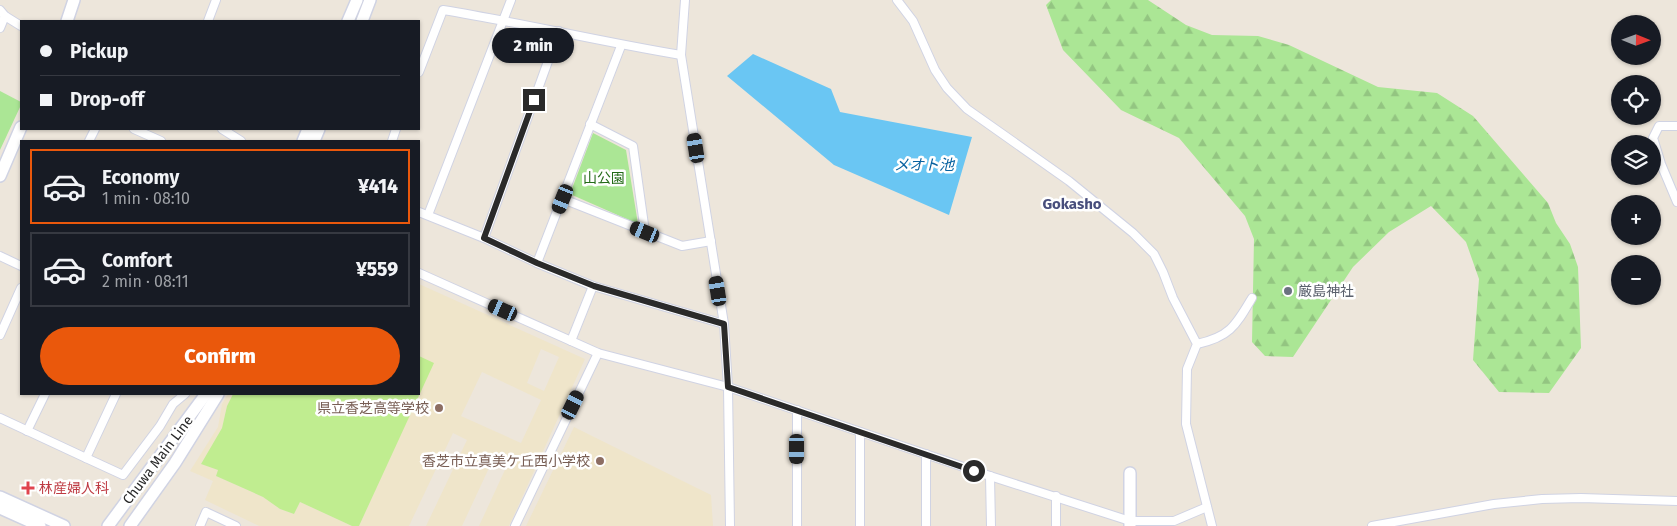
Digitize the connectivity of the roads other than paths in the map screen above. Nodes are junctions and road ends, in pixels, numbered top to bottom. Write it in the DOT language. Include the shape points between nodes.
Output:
graph roads {
  1 [pos="74,0"];
  2 [pos="216,0"];
  3 [pos="356,0"];
  4 [pos="370,0"];
  5 [pos="510,0"];
  6 [pos="685,0"];
  7 [pos="897,0"];
  8 [pos="3,13"];
  9 [pos="502,19"];
  10 [pos="67,20"];
  11 [pos="208,20"];
  12 [pos="348,20"];
  13 [pos="362,20"];
  14 [pos="20,25"];
  15 [pos="0,28"];
  16 [pos="559,31"];
  17 [pos="621,46"];
  18 [pos="682,55"];
  19 [pos="420,69"];
  20 [pos="590,124"];
  21 [pos="1677,126"];
  22 [pos="20,129"];
  23 [pos="136,130"];
  24 [pos="224,130"];
  25 [pos="159,140"];
  26 [pos="239,140"];
  27 [pos="0,176"];
  28 [pos="563,199"];
  29 [pos="1677,202"];
  30 [pos="420,212"];
  31 [pos="428,215"];
  32 [pos="645,232"];
  33 [pos="484,238"];
  34 [pos="711,241"];
  35 [pos="0,256"];
  36 [pos="537,263"];
  37 [pos="20,266"];
  38 [pos="420,273"];
  39 [pos="594,286"];
  40 [pos="20,290"];
  41 [pos="1252,298"];
  42 [pos="724,324"];
  43 [pos="0,334"];
  44 [pos="571,341"];
  45 [pos="1198,344"];
  46 [pos="598,353"];
  47 [pos="728,387"];
  48 [pos="45,395"];
  49 [pos="116,395"];
  50 [pos="184,395"];
  51 [pos="205,395"];
  52 [pos="217,395"];
  53 [pos="797,410"];
  54 [pos="0,418"];
  55 [pos="27,431"];
  56 [pos="860,432"];
  57 [pos="926,454"];
  58 [pos="86,458"];
  59 [pos="1130,473"];
  60 [pos="990,476"];
  61 [pos="1056,496"];
  62 [pos="0,497"];
  63 [pos="1677,501"];
  64 [pos="1207,507"];
  65 [pos="0,508"];
  66 [pos="1130,523"];
  67 [pos="1175,524"];
  68 [pos="40,526"];
  69 [pos="64,526"];
  70 [pos="108,526"];
  71 [pos="130,526"];
  72 [pos="200,526"];
  73 [pos="236,526"];
  74 [pos="515,526"];
  75 [pos="730,526"];
  76 [pos="797,526"];
  77 [pos="860,526"];
  78 [pos="926,526"];
  79 [pos="991,526"];
  80 [pos="1056,526"];
  81 [pos="1212,526"];
  82 [pos="1372,526"];
  1 -- 10 [label="main road"];
  2 -- 11 [label="street"];
  3 -- 12 [label="main road"];
  4 -- 13 [label="main road"];
  5 -- 9 [label="street"];
  6 -- 18 [label="street"];
  7 -- 45 [label="street" via="913,21 935,70 967,109 1069,181 1154,254"];
  8 -- 14 [label="street"];
  8 -- 15 [label="street"];
  9 -- 16 [label="street"];
  9 -- 19 [label="street" via="443,10"];
  9 -- 31 [label="street"];
  16 -- 17 [label="street"];
  16 -- 33 [label="street"];
  17 -- 18 [label="street"];
  17 -- 20 [label="street"];
  18 -- 34 [label="street"];
  20 -- 28 [label="street"];
  20 -- 32 [label="street" via="633,146"];
  21 -- 29 [label="street" via="1659,126 1653,138"];
  22 -- 27 [label="main road"];
  23 -- 25 [label="street"];
  24 -- 26 [label="street"];
  28 -- 32 [label="street"];
  28 -- 36 [label="street"];
  30 -- 31 [label="street"];
  31 -- 33 [label="street"];
  32 -- 34 [label="street" via="682,246"];
  33 -- 36 [label="street"];
  34 -- 42 [label="street"];
  35 -- 37 [label="street"];
  36 -- 39 [label="street"];
  38 -- 44 [label="street"];
  39 -- 42 [label="street"];
  39 -- 44 [label="street"];
  40 -- 43 [label="street"];
  41 -- 45 [label="street" via="1228,331 1215,340"];
  42 -- 47 [label="street"];
  44 -- 46 [label="street"];
  45 -- 64 [label="street" via="1187,369 1186,424"];
  46 -- 47 [label="street"];
  46 -- 74 [label="street"];
  47 -- 53 [label="street"];
  47 -- 75 [label="street"];
  48 -- 55 [label="street"];
  49 -- 58 [label="street"];
  50 -- 58 [label="street" via="173,404 123,474"];
  51 -- 70 [label="main road, Chuwa Main Line"];
  52 -- 71 [label="main road, Chuwa Main Line"];
  53 -- 56 [label="street"];
  53 -- 76 [label="street"];
  54 -- 55 [label="street"];
  55 -- 58 [label="street"];
  56 -- 57 [label="street"];
  56 -- 77 [label="street"];
  57 -- 60 [label="street"];
  57 -- 78 [label="street"];
  59 -- 66 [label="main road"];
  60 -- 61 [label="street"];
  60 -- 79 [label="street"];
  61 -- 66 [label="street"];
  61 -- 80 [label="street"];
  62 -- 69 [label="main road"];
  63 -- 82 [label="street" via="1542,499"];
  64 -- 67 [label="street"];
  64 -- 81 [label="street"];
  65 -- 68 [label="main road"];
  66 -- 67 [label="street"];
  72 -- 73 [label="street" via="206,512"];
}
